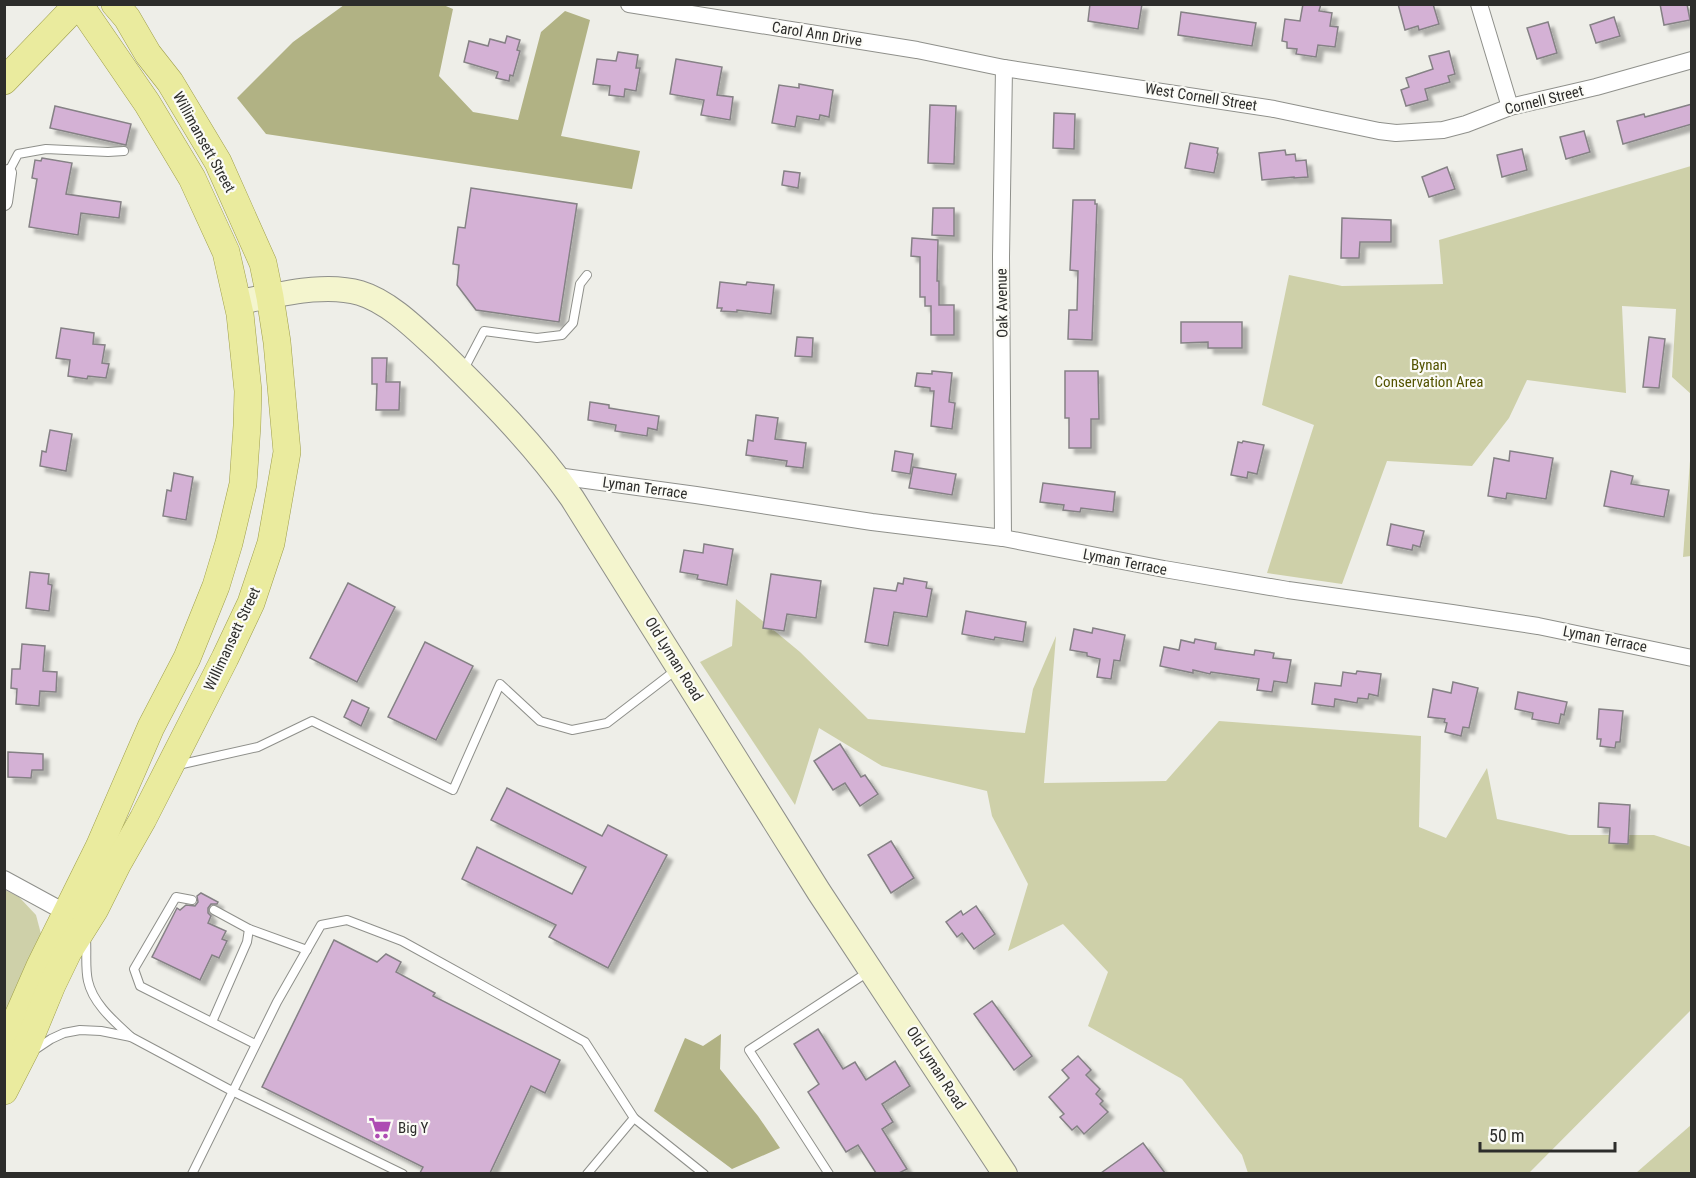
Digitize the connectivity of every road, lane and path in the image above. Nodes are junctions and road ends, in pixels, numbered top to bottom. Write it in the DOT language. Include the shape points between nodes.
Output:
graph roads {
  1 [pos="79,4"];
  2 [pos="115,4"];
  3 [pos="629,4"];
  4 [pos="1479,4"];
  5 [pos="1692,60"];
  6 [pos="1004,68"];
  7 [pos="4,81"];
  8 [pos="1510,107"];
  9 [pos="1396,133"];
  10 [pos="124,151"];
  11 [pos="8,173"];
  12 [pos="4,202"];
  13 [pos="587,275"];
  14 [pos="270,297"];
  15 [pos="238,302"];
  16 [pos="462,373"];
  17 [pos="557,476"];
  18 [pos="1003,538"];
  19 [pos="1692,658"];
  20 [pos="679,668"];
  21 [pos="169,767"];
  22 [pos="4,879"];
  23 [pos="192,900"];
  24 [pos="214,910"];
  25 [pos="76,918"];
  26 [pos="249,929"];
  27 [pos="307,950"];
  28 [pos="871,970"];
  29 [pos="212,1022"];
  30 [pos="131,1037"];
  31 [pos="255,1044"];
  32 [pos="12,1054"];
  33 [pos="232,1090"];
  34 [pos="4,1091"];
  35 [pos="634,1118"];
  36 [pos="192,1173"];
  37 [pos="403,1173"];
  38 [pos="586,1173"];
  39 [pos="704,1173"];
  40 [pos="830,1173"];
  41 [pos="1005,1173"];
  1 -- 7 [label="main road"];
  1 -- 15 [label="main road, Willimansett Street" via="147,103 192,178 226,252"];
  2 -- 14 [label="main road, Willimansett Street" via="170,82 218,162 263,263"];
  3 -- 6 [label="street, Carol Ann Drive" via="917,50"];
  4 -- 8 [label="street"];
  5 -- 8 [label="street, Cornell Street"];
  6 -- 9 [label="street, West Cornell Street" via="1274,109"];
  6 -- 18 [label="street, Oak Avenue"];
  8 -- 9 [label="street, Cornell Street" via="1443,130"];
  10 -- 11 [label="lane" via="37,150 18,154"];
  11 -- 12 [label="street"];
  13 -- 16 [label="lane" via="580,284 573,323 562,335 537,338 484,331"];
  14 -- 15 [label="main road, Old Lyman Road"];
  14 -- 16 [label="main road, Old Lyman Road" via="327,289 361,293 413,326"];
  14 -- 21 [label="main road, Willimansett Street" via="287,452 271,543 251,603"];
  15 -- 25 [label="main road, Willimansett Street" via="248,426 243,484 230,543 187,658 99,847"];
  16 -- 17 [label="main road, Old Lyman Road"];
  17 -- 18 [label="street, Lyman Terrace"];
  17 -- 20 [label="main road, Old Lyman Road"];
  18 -- 19 [label="street, Lyman Terrace" via="1277,589 1538,626"];
  20 -- 21 [label="lane" via="607,723 572,730 540,721 500,684 453,790 312,722 258,747"];
  20 -- 28 [label="main road, Old Lyman Road"];
  21 -- 25 [label="main road, Willimansett Street"];
  22 -- 25 [label="street"];
  23 -- 29 [label="lane" via="176,897 134,969 140,986"];
  24 -- 26 [label="lane"];
  25 -- 30 [label="lane" via="88,983 110,1017"];
  25 -- 32 [label="main road, Willimansett Street" via="40,966"];
  26 -- 27 [label="lane"];
  26 -- 29 [label="lane"];
  27 -- 31 [label="lane"];
  27 -- 35 [label="lane" via="321,925 347,920 402,941 585,1042"];
  28 -- 40 [label="lane" via="749,1050"];
  28 -- 41 [label="main road, Old Lyman Road"];
  29 -- 31 [label="lane"];
  30 -- 32 [label="lane" via="80,1030"];
  30 -- 33 [label="lane"];
  31 -- 33 [label="lane"];
  32 -- 34 [label="main road, Willimansett Street"];
  33 -- 36 [label="lane"];
  33 -- 37 [label="lane"];
  35 -- 38 [label="lane"];
  35 -- 39 [label="lane"];
}
